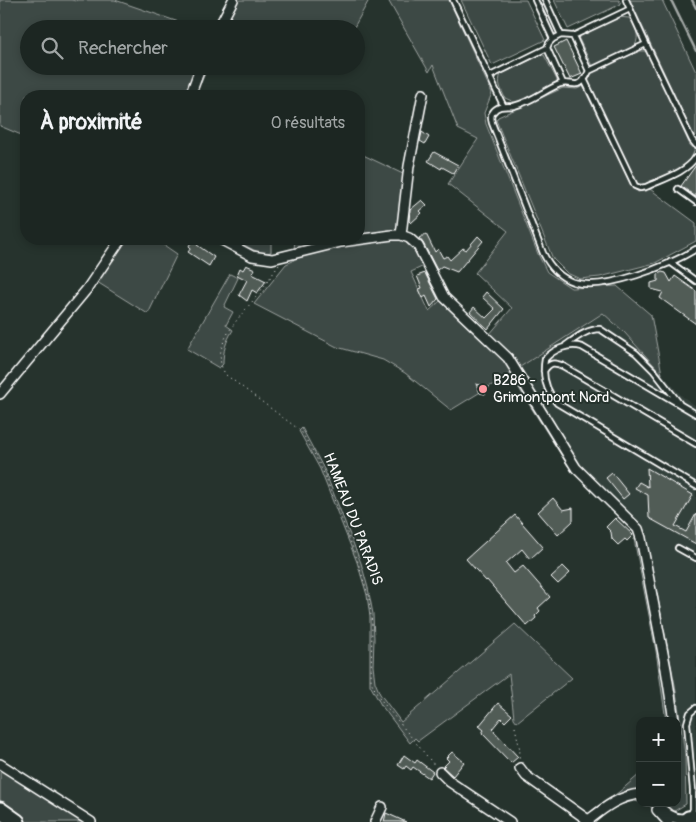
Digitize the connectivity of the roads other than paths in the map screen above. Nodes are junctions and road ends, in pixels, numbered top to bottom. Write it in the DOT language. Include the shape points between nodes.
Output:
graph roads {
  1 [pos="233,0"];
  2 [pos="453,0"];
  3 [pos="535,0"];
  4 [pos="545,0"];
  5 [pos="626,0"];
  6 [pos="630,9"];
  7 [pos="223,20"];
  8 [pos="561,35"];
  9 [pos="573,36"];
  10 [pos="553,39"];
  11 [pos="646,44"];
  12 [pos="547,48"];
  13 [pos="589,71"];
  14 [pos="198,75"];
  15 [pos="490,76"];
  16 [pos="584,79"];
  17 [pos="563,83"];
  18 [pos="192,90"];
  19 [pos="423,94"];
  20 [pos="504,105"];
  21 [pos="696,145"];
  22 [pos="696,157"];
  23 [pos="678,189"];
  24 [pos="696,202"];
  25 [pos="401,235"];
  26 [pos="365,240"];
  27 [pos="117,245"];
  28 [pos="230,245"];
  29 [pos="328,245"];
  30 [pos="696,249"];
  31 [pos="670,262"];
  32 [pos="696,281"];
  33 [pos="561,348"];
  34 [pos="544,371"];
  35 [pos="0,394"];
  36 [pos="684,407"];
  37 [pos="696,414"];
  38 [pos="696,444"];
  39 [pos="696,486"];
  40 [pos="678,548"];
  41 [pos="696,558"];
  42 [pos="696,708"];
  43 [pos="673,717"];
  44 [pos="0,764"];
  45 [pos="520,768"];
  46 [pos="440,772"];
  47 [pos="636,794"];
  48 [pos="657,807"];
  49 [pos="660,807"];
  50 [pos="382,808"];
  51 [pos="0,810"];
  52 [pos="688,818"];
  53 [pos="587,821"];
  54 [pos="17,822"];
  55 [pos="91,822"];
  56 [pos="376,822"];
  57 [pos="510,822"];
  58 [pos="668,822"];
  1 -- 7 [label="street"];
  2 -- 15 [label="lane"];
  3 -- 10 [label="lane"];
  4 -- 8 [label="lane"];
  5 -- 6 [label="lane"];
  6 -- 9 [label="lane"];
  6 -- 11 [label="lane"];
  8 -- 9 [label="lane"];
  8 -- 10 [label="lane"];
  9 -- 13 [label="lane"];
  10 -- 12 [label="lane"];
  11 -- 13 [label="lane"];
  11 -- 21 [label="lane"];
  12 -- 15 [label="lane"];
  12 -- 17 [label="lane"];
  13 -- 16 [label="lane"];
  14 -- 18 [label="street"];
  15 -- 20 [label="lane"];
  16 -- 17 [label="lane" via="575,84"];
  16 -- 22 [label="lane" via="635,186 646,187 684,169"];
  17 -- 20 [label="lane" via="517,105"];
  19 -- 25 [label="street" via="409,166"];
  20 -- 31 [label="lane" via="493,112 492,123 544,253 557,273 577,283 602,282 631,277"];
  23 -- 24 [label="lane"];
  25 -- 26 [label="street"];
  25 -- 43 [label="street" via="418,246 444,297 508,358 576,468 638,529"];
  27 -- 35 [label="street" via="87,289"];
  28 -- 29 [label="street" via="244,253 272,260"];
  30 -- 31 [label="lane"];
  31 -- 32 [label="lane"];
  33 -- 34 [label="lane" via="545,359"];
  33 -- 36 [label="lane" via="570,345 582,347"];
  33 -- 36 [label="lane" via="583,334 600,329 636,353"];
  34 -- 38 [label="lane" via="548,364 563,366"];
  34 -- 39 [label="lane" via="548,390 557,403"];
  36 -- 37 [label="lane"];
  40 -- 41 [label="lane"];
  42 -- 52 [label="lane" via="690,712 687,724 693,790 693,809"];
  44 -- 55 [label="street"];
  45 -- 53 [label="street" via="526,776"];
  46 -- 57 [label="street"];
  47 -- 53 [label="street" via="614,801"];
  48 -- 58 [label="street" via="659,814"];
  49 -- 52 [label="street" via="677,818"];
  50 -- 56 [label="street"];
  51 -- 54 [label="highway"];
}
